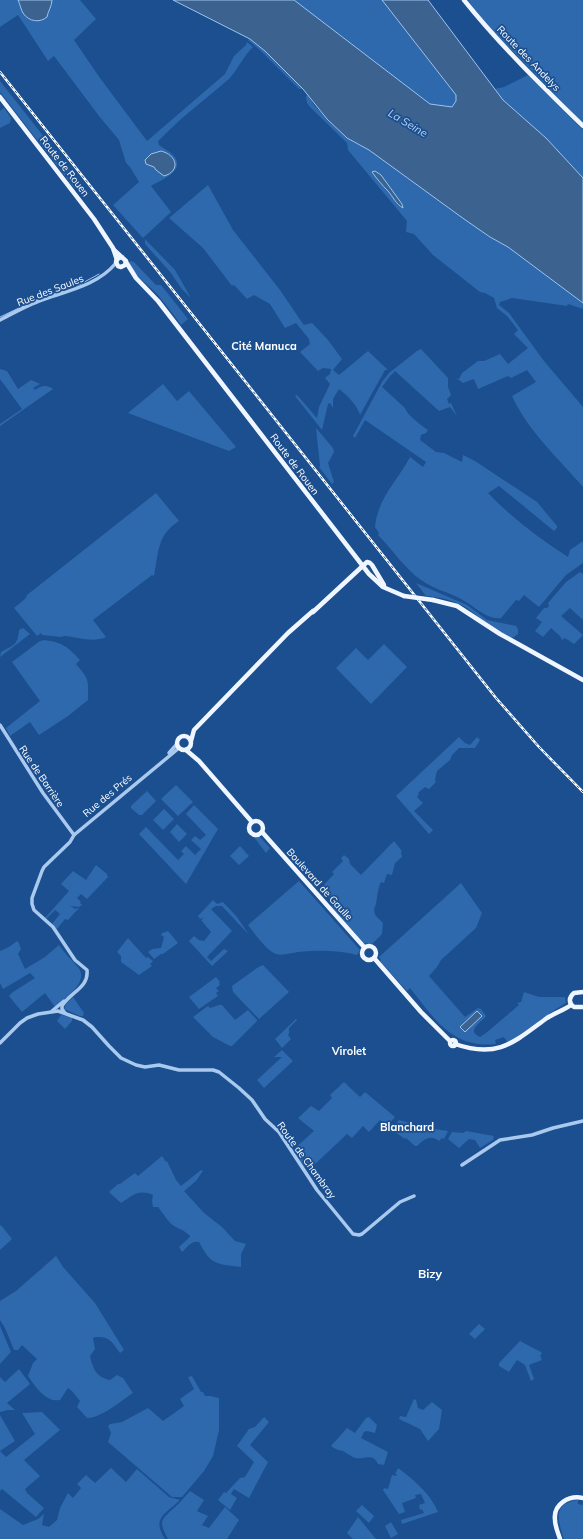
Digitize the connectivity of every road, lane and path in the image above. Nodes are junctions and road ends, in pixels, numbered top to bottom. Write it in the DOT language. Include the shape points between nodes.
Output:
graph roads {
  1 [pos="464,0"];
  2 [pos="0,97"];
  3 [pos="583,126"];
  4 [pos="113,248"];
  5 [pos="122,257"];
  6 [pos="126,262"];
  7 [pos="119,264"];
  8 [pos="136,278"];
  9 [pos="0,320"];
  10 [pos="362,565"];
  11 [pos="389,590"];
  12 [pos="470,614"];
  13 [pos="583,680"];
  14 [pos="583,683"];
  15 [pos="234,688"];
  16 [pos="0,725"];
  17 [pos="186,736"];
  18 [pos="191,744"];
  19 [pos="178,746"];
  20 [pos="186,750"];
  21 [pos="199,761"];
  22 [pos="252,822"];
  23 [pos="262,832"];
  24 [pos="74,835"];
  25 [pos="364,947"];
  26 [pos="374,958"];
  27 [pos="83,966"];
  28 [pos="583,992"];
  29 [pos="59,1005"];
  30 [pos="571,1005"];
  31 [pos="583,1007"];
  32 [pos="58,1011"];
  33 [pos="50,1012"];
  34 [pos="65,1013"];
  35 [pos="1,1041"];
  36 [pos="583,1121"];
  37 [pos="462,1165"];
  38 [pos="414,1196"];
  39 [pos="583,1498"];
  40 [pos="560,1539"];
  1 -- 3 [label="main road, Route des Andelys" via="533,77"];
  2 -- 4 [label="main road, Route de Rouen"];
  4 -- 5 [label="main road, Route de Rouen"];
  4 -- 7 [label="main road, Route de Rouen"];
  5 -- 6 [label="main road, Route de Rouen"];
  5 -- 7 [label="main road"];
  6 -- 7 [label="main road" via="125,265"];
  6 -- 8 [label="main road, Route de Rouen"];
  7 -- 8 [label="main road, Route de Rouen"];
  7 -- 9 [label="street, Rue des Saules" via="88,284 40,301"];
  8 -- 10 [label="main road, Route de Rouen" via="158,301"];
  10 -- 11 [label="main road, Route de Rouen" via="375,581"];
  10 -- 11 [label="main road" via="370,563 380,581"];
  10 -- 15 [label="main road"];
  11 -- 12 [label="main road, Route de Rouen, bridge" via="404,596 456,606"];
  12 -- 13 [label="main road, Route de Rouen" via="500,634"];
  12 -- 14 [label="main road, Route de Rouen" via="493,634"];
  15 -- 17 [label="main road"];
  15 -- 18 [label="main road" via="194,730"];
  16 -- 24 [label="street, Rue de Barrière" via="43,793"];
  17 -- 18 [label="main road"];
  17 -- 19 [label="main road" via="179,738"];
  18 -- 20 [label="main road"];
  18 -- 21 [label="main road" via="190,749"];
  19 -- 20 [label="main road"];
  19 -- 24 [label="street, Rue des Prés"];
  20 -- 21 [label="main road"];
  21 -- 22 [label="main road"];
  22 -- 23 [label="main road" via="256,820 262,823"];
  22 -- 23 [label="main road" via="249,828 252,833 257,835"];
  23 -- 25 [label="main road, Boulevard de Gaulle"];
  24 -- 27 [label="street, Rue des Prés" via="44,867 32,904 38,914 53,928 70,955"];
  25 -- 26 [label="main road" via="364,957 369,960"];
  25 -- 26 [label="main road" via="375,947 377,953"];
  26 -- 30 [label="main road" via="428,1019 450,1041 454,1040 455,1044 476,1049 500,1048 518,1040 554,1013"];
  27 -- 29 [label="street" via="83,982"];
  27 -- 34 [label="street" via="87,970 87,980 64,1003 62,1009"];
  28 -- 30 [label="main road" via="572,994"];
  29 -- 32 [label="street"];
  29 -- 33 [label="street"];
  30 -- 31 [label="main road" via="575,1008"];
  32 -- 33 [label="street"];
  32 -- 34 [label="street, Route de Chambray"];
  33 -- 35 [label="street" via="27,1018"];
  34 -- 38 [label="street, Route de Chambray" via="79,1018 92,1027 121,1058 136,1065 219,1072 252,1100 265,1119 279,1132 317,1190 353,1234 362,1234 400,1202"];
  36 -- 37 [label="street" via="532,1135 500,1140"];
  39 -- 40 [label="main road" via="566,1500 557,1508 554,1520"];
}
